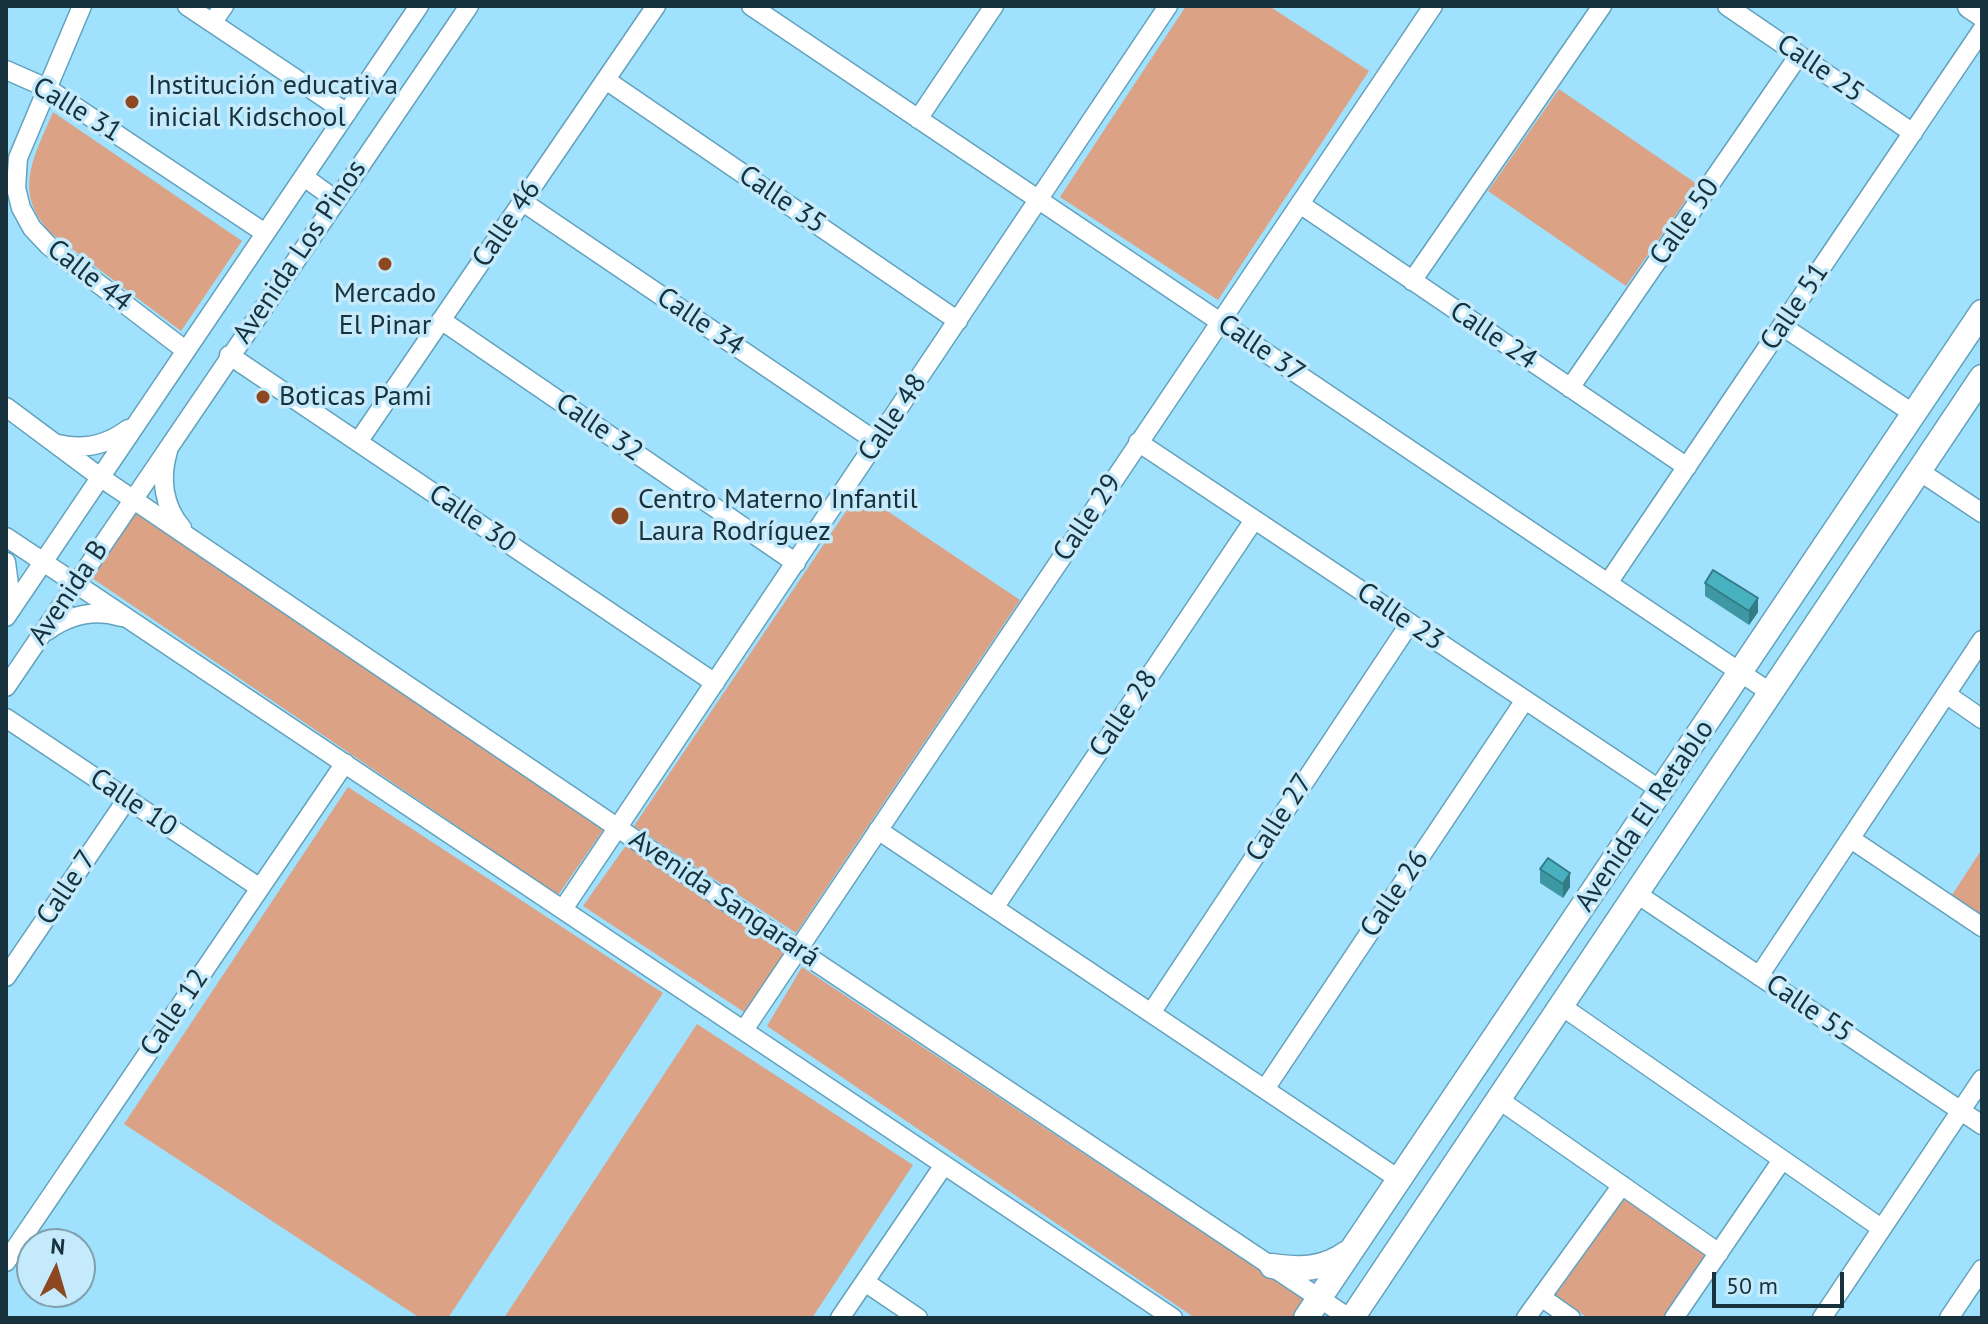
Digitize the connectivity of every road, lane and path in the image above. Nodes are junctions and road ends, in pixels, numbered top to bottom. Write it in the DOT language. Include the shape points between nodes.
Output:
graph roads {
  1 [pos="82,6"];
  2 [pos="187,6"];
  3 [pos="224,6"];
  4 [pos="419,6"];
  5 [pos="469,6"];
  6 [pos="656,6"];
  7 [pos="751,6"];
  8 [pos="994,6"];
  9 [pos="1168,6"];
  10 [pos="1433,6"];
  11 [pos="1602,6"];
  12 [pos="1727,6"];
  13 [pos="1970,6"];
  14 [pos="1982,14"];
  15 [pos="212,23"];
  16 [pos="1982,30"];
  17 [pos="1799,55"];
  18 [pos="6,70"];
  19 [pos="606,80"];
  20 [pos="47,88"];
  21 [pos="347,113"];
  22 [pos="918,119"];
  23 [pos="1913,133"];
  24 [pos="304,177"];
  25 [pos="336,200"];
  26 [pos="1039,200"];
  27 [pos="523,202"];
  28 [pos="1300,204"];
  29 [pos="265,233"];
  30 [pos="1412,281"];
  31 [pos="1982,312"];
  32 [pos="441,320"];
  33 [pos="958,321"];
  34 [pos="1220,322"];
  35 [pos="1782,326"];
  36 [pos="185,350"];
  37 [pos="229,355"];
  38 [pos="1982,377"];
  39 [pos="1570,388"];
  40 [pos="6,407"];
  41 [pos="1914,414"];
  42 [pos="141,415"];
  43 [pos="174,436"];
  44 [pos="358,442"];
  45 [pos="877,442"];
  46 [pos="1138,442"];
  47 [pos="54,443"];
  48 [pos="1687,467"];
  49 [pos="1919,471"];
  50 [pos="100,477"];
  51 [pos="132,498"];
  52 [pos="1982,513"];
  53 [pos="1254,520"];
  54 [pos="6,537"];
  55 [pos="196,541"];
  56 [pos="43,561"];
  57 [pos="6,562"];
  58 [pos="796,563"];
  59 [pos="76,583"];
  60 [pos="1608,583"];
  61 [pos="6,605"];
  62 [pos="6,617"];
  63 [pos="1410,623"];
  64 [pos="141,626"];
  65 [pos="1982,640"];
  66 [pos="34,644"];
  67 [pos="1741,672"];
  68 [pos="715,683"];
  69 [pos="6,687"];
  70 [pos="1771,693"];
  71 [pos="1946,694"];
  72 [pos="1525,700"];
  73 [pos="6,718"];
  74 [pos="1982,719"];
  75 [pos="345,763"];
  76 [pos="1662,791"];
  77 [pos="127,799"];
  78 [pos="618,826"];
  79 [pos="878,830"];
  80 [pos="1851,839"];
  81 [pos="260,888"];
  82 [pos="1637,894"];
  83 [pos="994,908"];
  84 [pos="563,909"];
  85 [pos="1982,927"];
  86 [pos="798,950"];
  87 [pos="1759,976"];
  88 [pos="6,977"];
  89 [pos="1560,1005"];
  90 [pos="1151,1013"];
  91 [pos="744,1030"];
  92 [pos="1982,1079"];
  93 [pos="1265,1089"];
  94 [pos="1498,1099"];
  95 [pos="1961,1111"];
  96 [pos="1982,1125"];
  97 [pos="1782,1160"];
  98 [pos="944,1165"];
  99 [pos="1400,1180"];
  100 [pos="1622,1185"];
  101 [pos="1881,1228"];
  102 [pos="1352,1250"];
  103 [pos="1719,1253"];
  104 [pos="6,1262"];
  105 [pos="1272,1266"];
  106 [pos="1982,1269"];
  107 [pos="865,1282"];
  108 [pos="1541,1297"];
  109 [pos="1312,1308"];
  110 [pos="840,1318"];
  111 [pos="918,1318"];
  112 [pos="1173,1318"];
  113 [pos="1350,1318"];
  114 [pos="1526,1318"];
  115 [pos="1571,1318"];
  116 [pos="1674,1318"];
  117 [pos="1822,1318"];
  118 [pos="1949,1318"];
  1 -- 20 [label="street, Calle 44"];
  2 -- 15 [label="street"];
  3 -- 15 [label="street"];
  4 -- 21 [label="street, Avenida Los Pinos"];
  5 -- 25 [label="street, Avenida Los Pinos"];
  6 -- 19 [label="street, Calle 46"];
  7 -- 22 [label="street, Calle 37"];
  8 -- 22 [label="street"];
  9 -- 26 [label="street, Calle 48"];
  10 -- 28 [label="street, Calle 29"];
  11 -- 30 [label="street"];
  12 -- 17 [label="street, Calle 25"];
  13 -- 14 [label="main road"];
  15 -- 21 [label="street"];
  16 -- 23 [label="street, Calle 51"];
  17 -- 23 [label="street, Calle 25"];
  17 -- 39 [label="street, Calle 50"];
  18 -- 20 [label="street, Calle 31"];
  19 -- 27 [label="street, Calle 46"];
  19 -- 33 [label="street, Calle 35"];
  20 -- 29 [label="street, Calle 31"];
  20 -- 36 [label="street, Calle 44" via="18,158 21,208 49,246"];
  21 -- 24 [label="street, Avenida Los Pinos"];
  22 -- 26 [label="street, Calle 37"];
  23 -- 35 [label="street, Calle 51"];
  24 -- 25 [label="street"];
  24 -- 29 [label="street, Avenida Los Pinos"];
  25 -- 37 [label="street, Avenida Los Pinos"];
  26 -- 33 [label="street, Calle 48"];
  26 -- 34 [label="street, Calle 37"];
  27 -- 32 [label="street, Calle 46"];
  27 -- 45 [label="street, Calle 34"];
  28 -- 30 [label="street, Calle 24"];
  28 -- 34 [label="street, Calle 29"];
  29 -- 36 [label="street, Avenida Los Pinos"];
  30 -- 39 [label="street, Calle 24"];
  31 -- 41 [label="main road, Avenida El Retablo"];
  32 -- 44 [label="street, Calle 46"];
  32 -- 58 [label="street, Calle 32"];
  33 -- 45 [label="street, Calle 48"];
  34 -- 46 [label="street, Calle 29"];
  34 -- 60 [label="street, Calle 37"];
  35 -- 41 [label="street"];
  35 -- 48 [label="street, Calle 51"];
  36 -- 42 [label="street, Avenida Los Pinos"];
  37 -- 43 [label="street, Avenida Los Pinos"];
  37 -- 44 [label="street, Calle 30"];
  38 -- 49 [label="main road, Avenida El Retablo"];
  39 -- 48 [label="street, Calle 24"];
  40 -- 47 [label="street, Avenida Sangarará"];
  41 -- 67 [label="main road, Avenida El Retablo"];
  42 -- 47 [label="street" via="121,434 98,444"];
  42 -- 50 [label="street, Avenida Los Pinos"];
  43 -- 51 [label="street, Avenida Los Pinos"];
  43 -- 55 [label="street" via="165,462 166,500 177,522"];
  44 -- 68 [label="street, Calle 30"];
  45 -- 58 [label="street, Calle 48"];
  46 -- 53 [label="street, Calle 23"];
  46 -- 79 [label="street, Calle 29"];
  47 -- 50 [label="street, Avenida Sangarará"];
  48 -- 60 [label="street, Calle 51"];
  49 -- 52 [label="street"];
  49 -- 70 [label="main road, Avenida El Retablo"];
  50 -- 51 [label="street, Avenida Sangarará"];
  50 -- 56 [label="street, Avenida B"];
  51 -- 55 [label="street, Avenida Sangarará"];
  51 -- 59 [label="street, Avenida B"];
  53 -- 63 [label="street, Calle 23"];
  53 -- 83 [label="street, Calle 28"];
  54 -- 56 [label="street"];
  55 -- 78 [label="street, Avenida Sangarará"];
  56 -- 59 [label="street"];
  56 -- 62 [label="street, Avenida B"];
  57 -- 61 [label="street"];
  58 -- 68 [label="street, Calle 48"];
  59 -- 64 [label="street"];
  59 -- 66 [label="street, Avenida B"];
  60 -- 67 [label="street, Calle 37"];
  63 -- 72 [label="street, Calle 23"];
  63 -- 90 [label="street, Calle 27"];
  64 -- 66 [label="street" via="116,615 90,613 55,625"];
  64 -- 75 [label="street"];
  65 -- 71 [label="street"];
  66 -- 69 [label="street, Avenida B"];
  67 -- 70 [label="street, Calle 37"];
  67 -- 76 [label="main road, Avenida El Retablo"];
  68 -- 78 [label="street, Calle 48"];
  70 -- 82 [label="main road, Avenida El Retablo"];
  71 -- 74 [label="street"];
  71 -- 80 [label="street"];
  72 -- 76 [label="street, Calle 23"];
  72 -- 93 [label="street, Calle 26"];
  73 -- 77 [label="street, Calle 10"];
  75 -- 81 [label="street, Calle 12"];
  75 -- 84 [label="street"];
  76 -- 99 [label="main road, Avenida El Retablo"];
  77 -- 81 [label="street, Calle 10"];
  77 -- 88 [label="street, Calle 7"];
  78 -- 84 [label="street, Calle 48"];
  78 -- 86 [label="street, Avenida Sangarará"];
  79 -- 83 [label="street"];
  79 -- 86 [label="street, Calle 29"];
  80 -- 85 [label="street"];
  80 -- 87 [label="street"];
  81 -- 104 [label="street, Calle 12"];
  82 -- 87 [label="street, Calle 55"];
  82 -- 89 [label="main road, Avenida El Retablo"];
  83 -- 90 [label="street"];
  84 -- 91 [label="street"];
  86 -- 91 [label="street, Calle 29"];
  86 -- 105 [label="street, Avenida Sangarará"];
  87 -- 95 [label="street, Calle 55"];
  89 -- 94 [label="main road, Avenida El Retablo"];
  89 -- 97 [label="street"];
  90 -- 93 [label="street"];
  91 -- 98 [label="street"];
  92 -- 95 [label="street"];
  93 -- 99 [label="street"];
  94 -- 100 [label="street"];
  94 -- 113 [label="main road, Avenida El Retablo"];
  95 -- 96 [label="street, Calle 55"];
  95 -- 101 [label="street"];
  97 -- 101 [label="street"];
  97 -- 103 [label="street"];
  98 -- 107 [label="street"];
  98 -- 112 [label="street"];
  99 -- 102 [label="main road, Avenida El Retablo"];
  100 -- 103 [label="street"];
  100 -- 108 [label="street"];
  101 -- 117 [label="street"];
  102 -- 105 [label="main road" via="1320,1267"];
  102 -- 109 [label="main road, Avenida El Retablo"];
  103 -- 116 [label="street"];
  105 -- 109 [label="street, Avenida Sangarará"];
  106 -- 118 [label="street"];
  107 -- 110 [label="street"];
  107 -- 111 [label="street"];
  108 -- 114 [label="street"];
  108 -- 115 [label="street"];
  109 -- 113 [label="street, Avenida Sangarará"];
}
